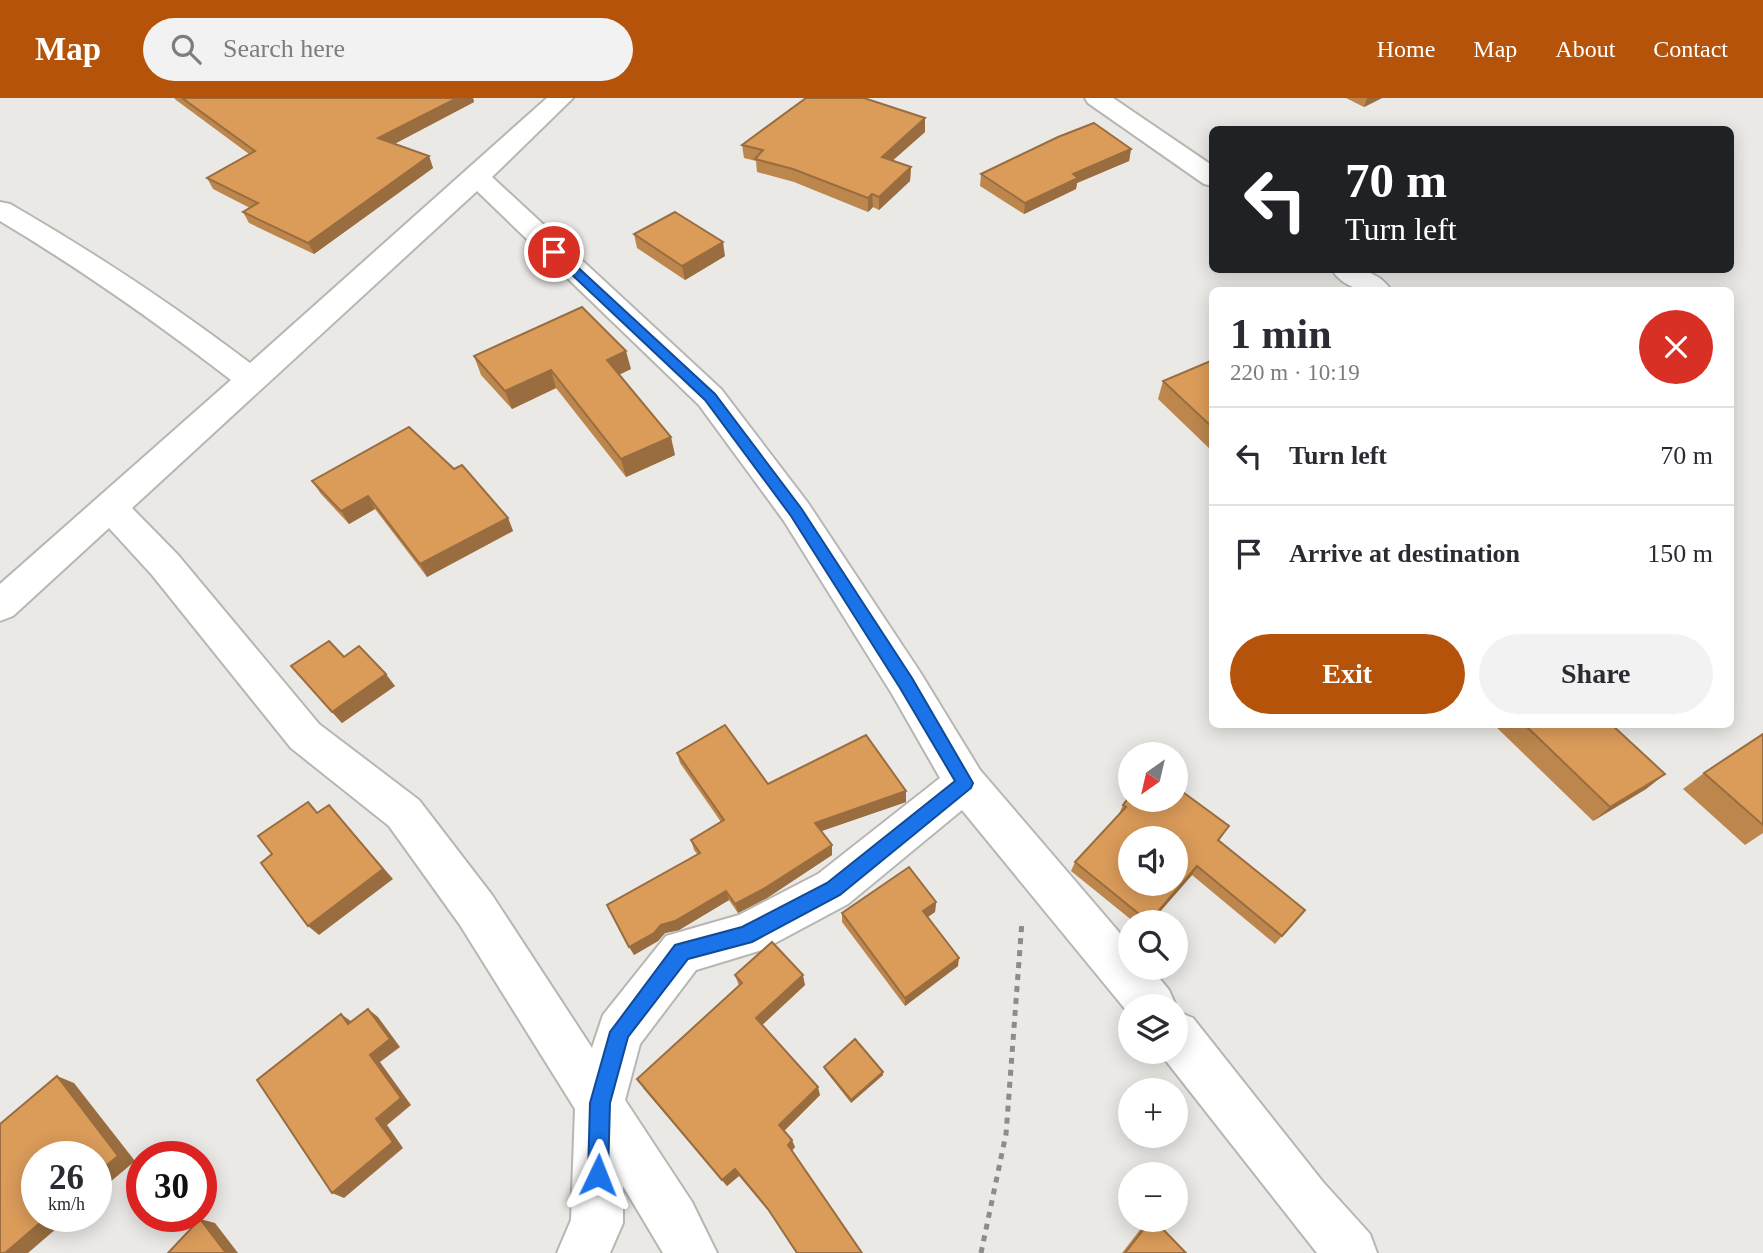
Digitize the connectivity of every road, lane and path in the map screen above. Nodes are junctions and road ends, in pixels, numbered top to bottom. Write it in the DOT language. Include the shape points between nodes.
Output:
graph roads {
  1 [pos="561,98"];
  2 [pos="1097,98"];
  3 [pos="1209,175"];
  4 [pos="477,177"];
  5 [pos="0,210"];
  6 [pos="1350,273"];
  7 [pos="1372,287"];
  8 [pos="251,380"];
  9 [pos="110,508"];
  10 [pos="0,606"];
  11 [pos="965,783"];
  12 [pos="1027,856"];
  13 [pos="1143,994"];
  14 [pos="1188,1050"];
  15 [pos="600,1103"];
  16 [pos="583,1253"];
  17 [pos="691,1253"];
  18 [pos="981,1253"];
  19 [pos="1351,1253"];
  1 -- 4 [label="street"];
  2 -- 3 [label="street"];
  4 -- 8 [label="street"];
  4 -- 11 [label="street" via="710,397 796,512"];
  5 -- 8 [label="street" via="156,307"];
  6 -- 7 [label="street"];
  8 -- 9 [label="street"];
  9 -- 10 [label="street"];
  9 -- 15 [label="street" via="165,565 305,736 404,813 476,910"];
  11 -- 12 [label="street"];
  11 -- 15 [label="street" via="833,889 746,935 682,952 620,1032"];
  12 -- 13 [label="street"];
  12 -- 18 [label="path" via="1006,1134"];
  14 -- 19 [label="street"];
  15 -- 16 [label="street" via="597,1223"];
  15 -- 17 [label="street"];
}
